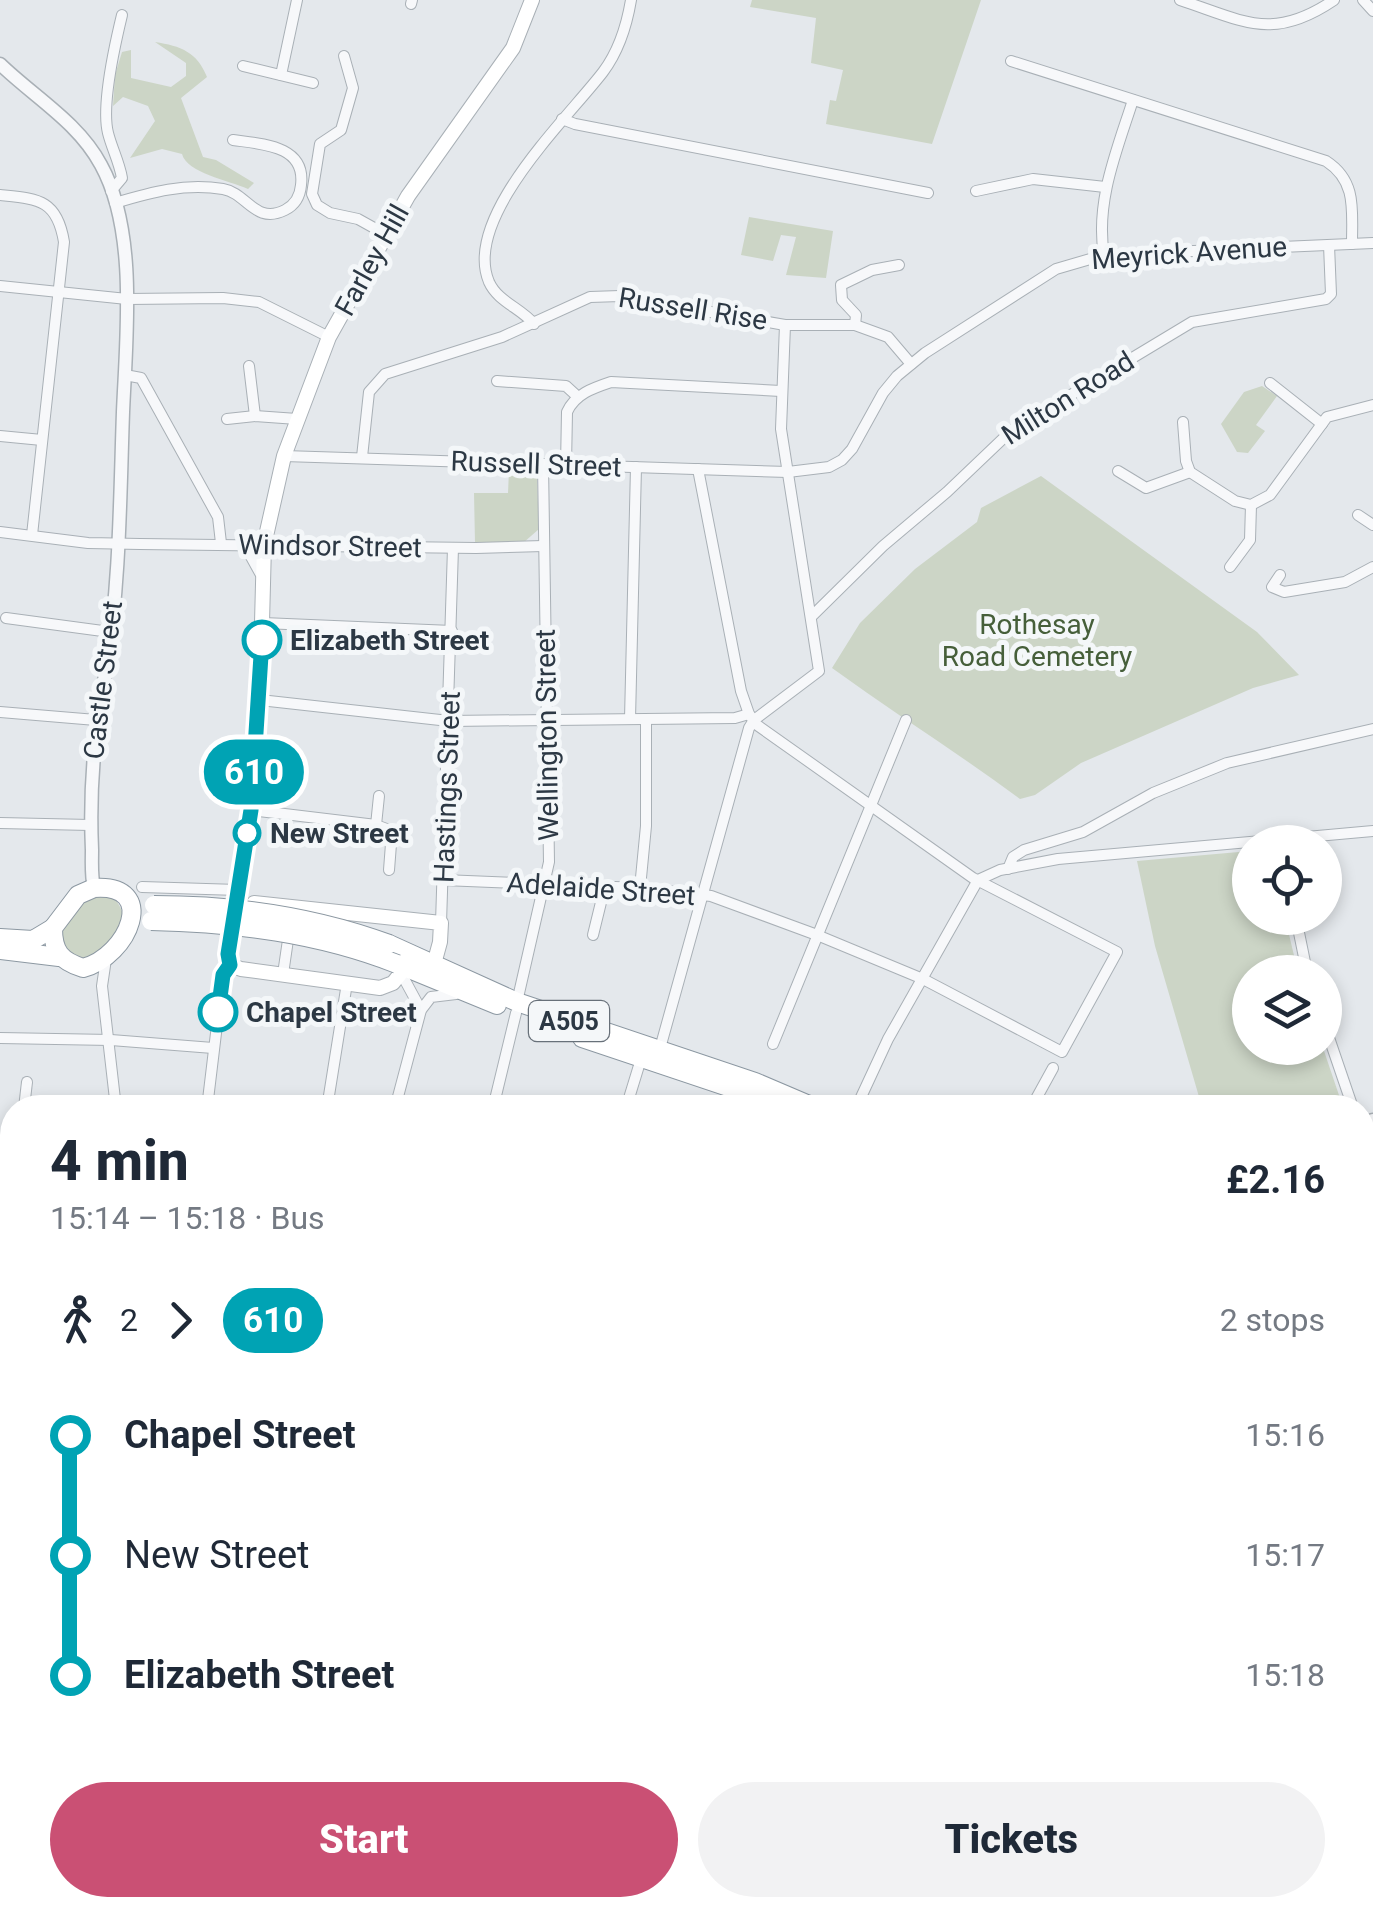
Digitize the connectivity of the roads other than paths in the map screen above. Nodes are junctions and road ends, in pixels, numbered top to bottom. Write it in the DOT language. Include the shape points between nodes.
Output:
graph roads {
  1 [pos="297,0"];
  2 [pos="532,0"];
  3 [pos="632,0"];
  4 [pos="1180,0"];
  5 [pos="1334,0"];
  6 [pos="1364,0"];
  7 [pos="1373,12"];
  8 [pos="122,15"];
  9 [pos="344,56"];
  10 [pos="1011,60"];
  11 [pos="0,64"];
  12 [pos="242,66"];
  13 [pos="281,75"];
  14 [pos="313,83"];
  15 [pos="1133,100"];
  16 [pos="562,118"];
  17 [pos="233,140"];
  18 [pos="1106,187"];
  19 [pos="976,191"];
  20 [pos="928,193"];
  21 [pos="0,195"];
  22 [pos="113,197"];
  23 [pos="384,234"];
  24 [pos="1373,243"];
  25 [pos="1352,244"];
  26 [pos="1329,245"];
  27 [pos="1104,255"];
  28 [pos="899,265"];
  29 [pos="0,286"];
  30 [pos="58,292"];
  31 [pos="126,299"];
  32 [pos="534,324"];
  33 [pos="785,325"];
  34 [pos="855,326"];
  35 [pos="329,337"];
  36 [pos="910,364"];
  37 [pos="249,366"];
  38 [pos="125,374"];
  39 [pos="497,381"];
  40 [pos="1270,383"];
  41 [pos="781,391"];
  42 [pos="578,397"];
  43 [pos="1373,405"];
  44 [pos="255,416"];
  45 [pos="228,419"];
  46 [pos="297,419"];
  47 [pos="1184,422"];
  48 [pos="1322,424"];
  49 [pos="0,436"];
  50 [pos="42,440"];
  51 [pos="284,456"];
  52 [pos="362,457"];
  53 [pos="543,464"];
  54 [pos="566,464"];
  55 [pos="636,468"];
  56 [pos="698,469"];
  57 [pos="1118,471"];
  58 [pos="788,472"];
  59 [pos="1190,472"];
  60 [pos="123,474"];
  61 [pos="1251,505"];
  62 [pos="1358,516"];
  63 [pos="1373,526"];
  64 [pos="0,532"];
  65 [pos="32,535"];
  66 [pos="117,543"];
  67 [pos="132,544"];
  68 [pos="221,544"];
  69 [pos="244,544"];
  70 [pos="264,545"];
  71 [pos="543,546"];
  72 [pos="454,548"];
  73 [pos="1230,567"];
  74 [pos="1373,567"];
  75 [pos="1280,575"];
  76 [pos="263,584"];
  77 [pos="812,617"];
  78 [pos="6,618"];
  79 [pos="263,623"];
  80 [pos="452,631"];
  81 [pos="110,632"];
  82 [pos="260,700"];
  83 [pos="0,712"];
  84 [pos="752,717"];
  85 [pos="630,719"];
  86 [pos="646,719"];
  87 [pos="96,720"];
  88 [pos="906,720"];
  89 [pos="449,721"];
  90 [pos="548,721"];
  91 [pos="1373,729"];
  92 [pos="379,796"];
  93 [pos="870,806"];
  94 [pos="251,810"];
  95 [pos="0,823"];
  96 [pos="90,825"];
  97 [pos="376,825"];
  98 [pos="1373,831"];
  99 [pos="1342,834"];
  100 [pos="1232,844"];
  101 [pos="1008,869"];
  102 [pos="389,870"];
  103 [pos="444,880"];
  104 [pos="978,880"];
  105 [pos="546,884"];
  106 [pos="605,886"];
  107 [pos="94,888"];
  108 [pos="640,888"];
  109 [pos="135,893"];
  110 [pos="702,894"];
  111 [pos="238,896"];
  112 [pos="294,907"];
  113 [pos="152,913"];
  114 [pos="441,923"];
  115 [pos="53,928"];
  116 [pos="130,929"];
  117 [pos="593,935"];
  118 [pos="817,935"];
  119 [pos="0,938"];
  120 [pos="0,950"];
  121 [pos="59,957"];
  122 [pos="106,959"];
  123 [pos="434,964"];
  124 [pos="230,965"];
  125 [pos="84,968"];
  126 [pos="399,968"];
  127 [pos="283,974"];
  128 [pos="922,979"];
  129 [pos="347,984"];
  130 [pos="102,986"];
  131 [pos="467,994"];
  132 [pos="516,1007"];
  133 [pos="421,1010"];
  134 [pos="0,1038"];
  135 [pos="110,1040"];
  136 [pos="774,1044"];
  137 [pos="214,1048"];
  138 [pos="659,1052"];
  139 [pos="641,1060"];
  140 [pos="1338,1065"];
  141 [pos="1053,1068"];
  142 [pos="27,1082"];
  143 [pos="26,1095"];
  144 [pos="115,1095"];
  145 [pos="209,1095"];
  146 [pos="329,1095"];
  147 [pos="398,1095"];
  148 [pos="496,1095"];
  149 [pos="630,1095"];
  150 [pos="746,1095"];
  151 [pos="786,1095"];
  152 [pos="862,1095"];
  153 [pos="1038,1095"];
  154 [pos="1349,1095"];
  1 -- 13 [label="street"];
  2 -- 23 [label="main road, Farley Hill" via="504,62"];
  3 -- 16 [label="street" via="603,72"];
  4 -- 5 [label="street" via="1276,26"];
  6 -- 7 [label="street"];
  8 -- 22 [label="street" via="109,78 107,130 122,178"];
  9 -- 23 [label="street" via="353,88 341,130 320,144 312,194 330,214 358,219"];
  10 -- 15 [label="street"];
  11 -- 22 [label="street, Castle Street" via="87,141"];
  12 -- 13 [label="street"];
  13 -- 14 [label="street"];
  15 -- 18 [label="street"];
  15 -- 25 [label="street" via="1326,161 1349,184"];
  16 -- 20 [label="street"];
  16 -- 32 [label="street" via="486,236 483,264 491,286"];
  17 -- 22 [label="street" via="277,147 294,158 302,175 293,205 264,214 227,189 171,186"];
  18 -- 19 [label="street" via="1033,179"];
  18 -- 27 [label="street"];
  21 -- 30 [label="street" via="36,198 61,222"];
  22 -- 31 [label="street, Castle Street"];
  23 -- 35 [label="main road, Farley Hill"];
  24 -- 25 [label="street, Meyrick Avenue"];
  25 -- 26 [label="street, Meyrick Avenue"];
  26 -- 27 [label="street, Meyrick Avenue"];
  26 -- 77 [label="street, Milton Road" via="1326,299 1192,322 1011,430"];
  27 -- 36 [label="street, Meyrick Avenue" via="1056,269"];
  28 -- 34 [label="street" via="840,286 842,300 856,314"];
  29 -- 30 [label="street"];
  30 -- 31 [label="street"];
  30 -- 50 [label="street"];
  31 -- 35 [label="street" via="258,302"];
  31 -- 38 [label="street, Castle Street"];
  32 -- 33 [label="street, Russell Rise" via="605,295"];
  32 -- 52 [label="street, Russell Rise" via="385,374 364,415"];
  33 -- 34 [label="street, Russell Rise"];
  33 -- 41 [label="street"];
  34 -- 36 [label="street, Russell Rise" via="888,337"];
  35 -- 46 [label="main road, Farley Hill"];
  36 -- 58 [label="street, Meyrick Avenue" via="883,393 842,460"];
  37 -- 44 [label="street"];
  38 -- 60 [label="street, Castle Street"];
  38 -- 68 [label="street" via="141,378 218,517"];
  39 -- 42 [label="street" via="566,386"];
  40 -- 48 [label="street"];
  41 -- 42 [label="street" via="625,380"];
  41 -- 58 [label="street"];
  42 -- 54 [label="street" via="567,412"];
  43 -- 48 [label="street" via="1337,412"];
  44 -- 45 [label="street"];
  44 -- 46 [label="street"];
  46 -- 51 [label="main road, Farley Hill"];
  47 -- 59 [label="street"];
  48 -- 61 [label="street" via="1270,495"];
  49 -- 50 [label="street"];
  50 -- 65 [label="street"];
  51 -- 52 [label="street, Russell Street"];
  51 -- 70 [label="main road, Farley Hill"];
  52 -- 53 [label="street, Russell Street"];
  53 -- 54 [label="street, Russell Street"];
  53 -- 71 [label="street, Wellington Street"];
  54 -- 55 [label="street, Russell Street"];
  55 -- 56 [label="street, Russell Street"];
  55 -- 85 [label="street"];
  56 -- 58 [label="street, Russell Street"];
  56 -- 84 [label="street" via="730,642"];
  57 -- 59 [label="street" via="1146,488"];
  58 -- 77 [label="street"];
  59 -- 61 [label="street"];
  60 -- 66 [label="street, Castle Street"];
  60 -- 67 [label="street, Castle Street" via="124,532"];
  61 -- 73 [label="street" via="1250,540"];
  62 -- 63 [label="street"];
  64 -- 65 [label="street, Windsor Street"];
  65 -- 66 [label="street, Windsor Street"];
  66 -- 67 [label="street, Windsor Street"];
  66 -- 81 [label="street, Castle Street"];
  67 -- 68 [label="street, Windsor Street"];
  68 -- 69 [label="street, Windsor Street"];
  69 -- 70 [label="street, Windsor Street"];
  69 -- 76 [label="street"];
  70 -- 72 [label="street, Windsor Street"];
  70 -- 76 [label="main road"];
  71 -- 72 [label="street, Windsor Street"];
  71 -- 90 [label="street, Wellington Street"];
  72 -- 80 [label="street, Hastings Street"];
  74 -- 75 [label="street" via="1345,582 1269,591"];
  76 -- 79 [label="main road"];
  77 -- 84 [label="street" via="820,672"];
  78 -- 81 [label="street"];
  79 -- 80 [label="street"];
  79 -- 82 [label="main road"];
  80 -- 89 [label="street, Hastings Street"];
  81 -- 87 [label="street, Castle Street"];
  82 -- 89 [label="street"];
  82 -- 94 [label="main road"];
  83 -- 87 [label="street"];
  84 -- 86 [label="street"];
  84 -- 93 [label="street"];
  84 -- 110 [label="street"];
  85 -- 86 [label="street"];
  85 -- 90 [label="street"];
  86 -- 108 [label="street"];
  87 -- 96 [label="street, Castle Street"];
  88 -- 93 [label="street"];
  89 -- 90 [label="street"];
  89 -- 103 [label="street, Hastings Street"];
  90 -- 105 [label="street, Wellington Street"];
  91 -- 101 [label="street" via="1227,763 1083,832 1024,850"];
  92 -- 97 [label="street"];
  93 -- 104 [label="street"];
  93 -- 118 [label="street"];
  94 -- 97 [label="street"];
  94 -- 111 [label="main road"];
  95 -- 96 [label="street"];
  96 -- 107 [label="street, Castle Street"];
  97 -- 102 [label="street" via="392,831"];
  98 -- 99 [label="street"];
  100 -- 101 [label="street" via="1058,858"];
  101 -- 104 [label="street"];
  103 -- 105 [label="street, Adelaide Street"];
  103 -- 114 [label="street, Hastings Street"];
  104 -- 128 [label="street"];
  104 -- 128 [label="street, Adelaide Street" via="1117,952 1062,1052"];
  105 -- 106 [label="street, Adelaide Street"];
  105 -- 132 [label="street, Wellington Street"];
  106 -- 108 [label="street, Adelaide Street"];
  106 -- 117 [label="street"];
  107 -- 109 [label="highway, A505"];
  107 -- 115 [label="highway" via="78,896"];
  108 -- 110 [label="street, Adelaide Street"];
  109 -- 111 [label="street"];
  109 -- 113 [label="highway, A505"];
  109 -- 116 [label="highway"];
  110 -- 118 [label="street, Adelaide Street"];
  110 -- 138 [label="street"];
  111 -- 112 [label="main road"];
  111 -- 124 [label="main road"];
  112 -- 114 [label="main road"];
  112 -- 127 [label="street"];
  113 -- 116 [label="highway, A505"];
  113 -- 123 [label="highway, A505, bridge" via="221,907 287,916 349,930"];
  113 -- 126 [label="highway, A505, bridge" via="306,936"];
  114 -- 123 [label="main road, Hastings Street"];
  115 -- 119 [label="highway" via="33,940"];
  115 -- 121 [label="highway"];
  116 -- 122 [label="highway"];
  118 -- 128 [label="street, Adelaide Street"];
  118 -- 136 [label="street"];
  120 -- 121 [label="highway"];
  121 -- 125 [label="highway"];
  122 -- 125 [label="highway"];
  122 -- 130 [label="street"];
  123 -- 132 [label="highway, A505"];
  124 -- 127 [label="main road"];
  124 -- 137 [label="street"];
  125 -- 130 [label="street"];
  126 -- 129 [label="main road" via="392,984 380,988"];
  126 -- 131 [label="highway, A505"];
  126 -- 133 [label="street"];
  127 -- 129 [label="main road"];
  128 -- 152 [label="street"];
  129 -- 146 [label="street"];
  130 -- 135 [label="street"];
  131 -- 132 [label="highway, A505"];
  131 -- 133 [label="street" via="431,997"];
  132 -- 138 [label="highway, A505"];
  132 -- 139 [label="highway, A505"];
  132 -- 148 [label="street, Wellington Street"];
  133 -- 147 [label="street"];
  134 -- 135 [label="street"];
  135 -- 137 [label="street"];
  135 -- 144 [label="street"];
  137 -- 145 [label="street"];
  138 -- 151 [label="highway, A505"];
  139 -- 149 [label="street"];
  139 -- 150 [label="highway, A505"];
  140 -- 154 [label="street"];
  141 -- 153 [label="street"];
  142 -- 143 [label="street"];
}
